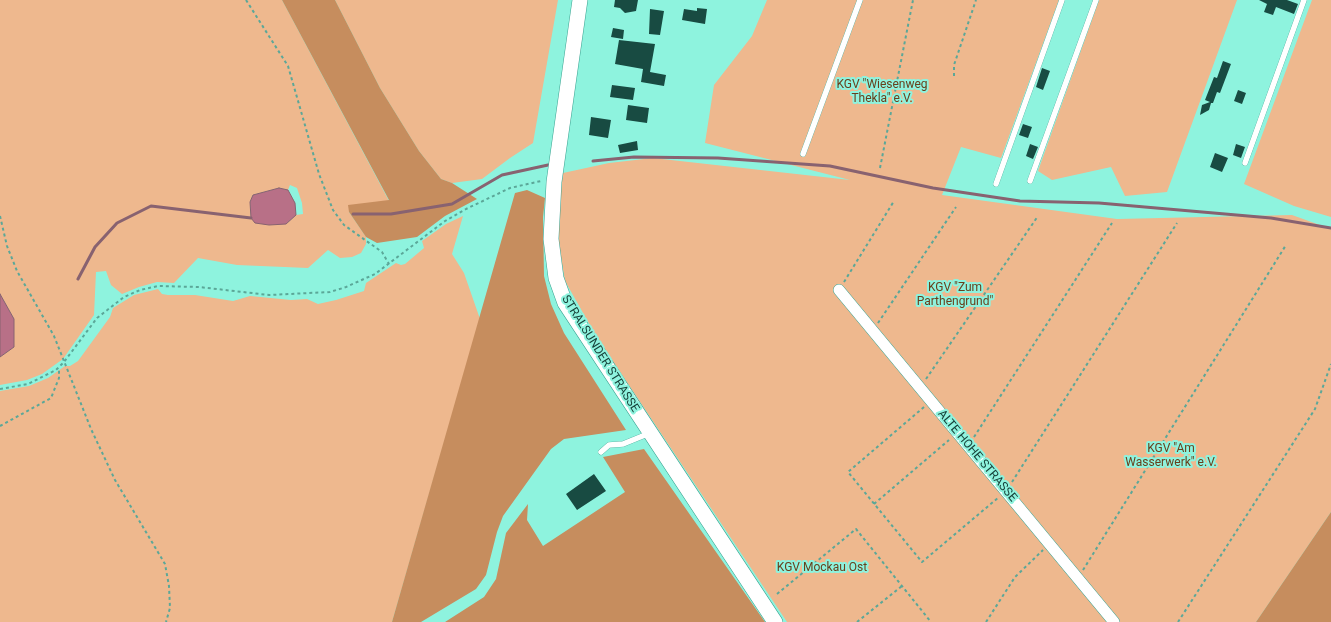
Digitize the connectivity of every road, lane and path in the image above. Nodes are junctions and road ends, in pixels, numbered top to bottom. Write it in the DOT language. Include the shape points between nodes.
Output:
graph roads {
  1 [pos="246,0"];
  2 [pos="580,0"];
  3 [pos="860,0"];
  4 [pos="913,0"];
  5 [pos="976,0"];
  6 [pos="1062,0"];
  7 [pos="1096,0"];
  8 [pos="1304,0"];
  9 [pos="954,76"];
  10 [pos="803,154"];
  11 [pos="1245,163"];
  12 [pos="880,168"];
  13 [pos="1030,181"];
  14 [pos="554,182"];
  15 [pos="996,184"];
  16 [pos="894,201"];
  17 [pos="956,207"];
  18 [pos="0,216"];
  19 [pos="1038,216"];
  20 [pos="1112,222"];
  21 [pos="1177,223"];
  22 [pos="1286,245"];
  23 [pos="389,264"];
  24 [pos="840,290"];
  25 [pos="873,330"];
  26 [pos="64,362"];
  27 [pos="1331,364"];
  28 [pos="59,367"];
  29 [pos="920,388"];
  30 [pos="0,389"];
  31 [pos="931,401"];
  32 [pos="0,426"];
  33 [pos="650,432"];
  34 [pos="957,433"];
  35 [pos="968,446"];
  36 [pos="601,452"];
  37 [pos="1006,491"];
  38 [pos="874,504"];
  39 [pos="1049,544"];
  40 [pos="1078,578"];
  41 [pos="902,586"];
  42 [pos="777,594"];
  43 [pos="166,622"];
  44 [pos="775,622"];
  45 [pos="857,622"];
  46 [pos="931,622"];
  47 [pos="986,622"];
  48 [pos="1114,622"];
  49 [pos="1178,622"];
  1 -- 23 [label="path" via="288,66 319,174 333,210 344,225 382,252"];
  2 -- 14 [label="street, STRALSUNDER STRASSE"];
  3 -- 10 [label="lane"];
  4 -- 12 [label="path"];
  5 -- 9 [label="path" via="954,65"];
  6 -- 15 [label="lane"];
  7 -- 13 [label="lane"];
  8 -- 11 [label="lane"];
  14 -- 23 [label="path" via="524,184 498,193 445,221"];
  14 -- 33 [label="street, STRALSUNDER STRASSE" via="552,252 560,292"];
  16 -- 24 [label="path"];
  17 -- 25 [label="path"];
  18 -- 26 [label="path" via="7,246 17,271 54,336"];
  19 -- 29 [label="path"];
  20 -- 35 [label="path"];
  21 -- 37 [label="path"];
  22 -- 40 [label="path"];
  23 -- 26 [label="path" via="375,274 330,292 269,295 199,287 158,286 140,290 124,297 97,318"];
  24 -- 25 [label="street, ALTE HOHE STRASSE"];
  25 -- 29 [label="street, ALTE HOHE STRASSE"];
  26 -- 28 [label="path"];
  26 -- 43 [label="path" via="115,480 165,564 170,586 170,608"];
  27 -- 49 [label="path" via="1314,409"];
  28 -- 30 [label="path" via="44,378 28,384"];
  28 -- 32 [label="path" via="59,378 51,398"];
  29 -- 31 [label="street, ALTE HOHE STRASSE"];
  31 -- 34 [label="street, ALTE HOHE STRASSE"];
  31 -- 38 [label="path" via="848,472"];
  33 -- 36 [label="lane" via="623,444 609,445"];
  33 -- 44 [label="street, STRALSUNDER STRASSE"];
  34 -- 35 [label="street, ALTE HOHE STRASSE"];
  34 -- 38 [label="path"];
  35 -- 37 [label="street, ALTE HOHE STRASSE"];
  37 -- 38 [label="path" via="922,562"];
  37 -- 39 [label="street, ALTE HOHE STRASSE"];
  39 -- 40 [label="street, ALTE HOHE STRASSE"];
  39 -- 47 [label="path" via="1015,578"];
  40 -- 48 [label="street, ALTE HOHE STRASSE"];
  41 -- 42 [label="path" via="856,529"];
  41 -- 45 [label="path"];
  41 -- 46 [label="path"];
}
